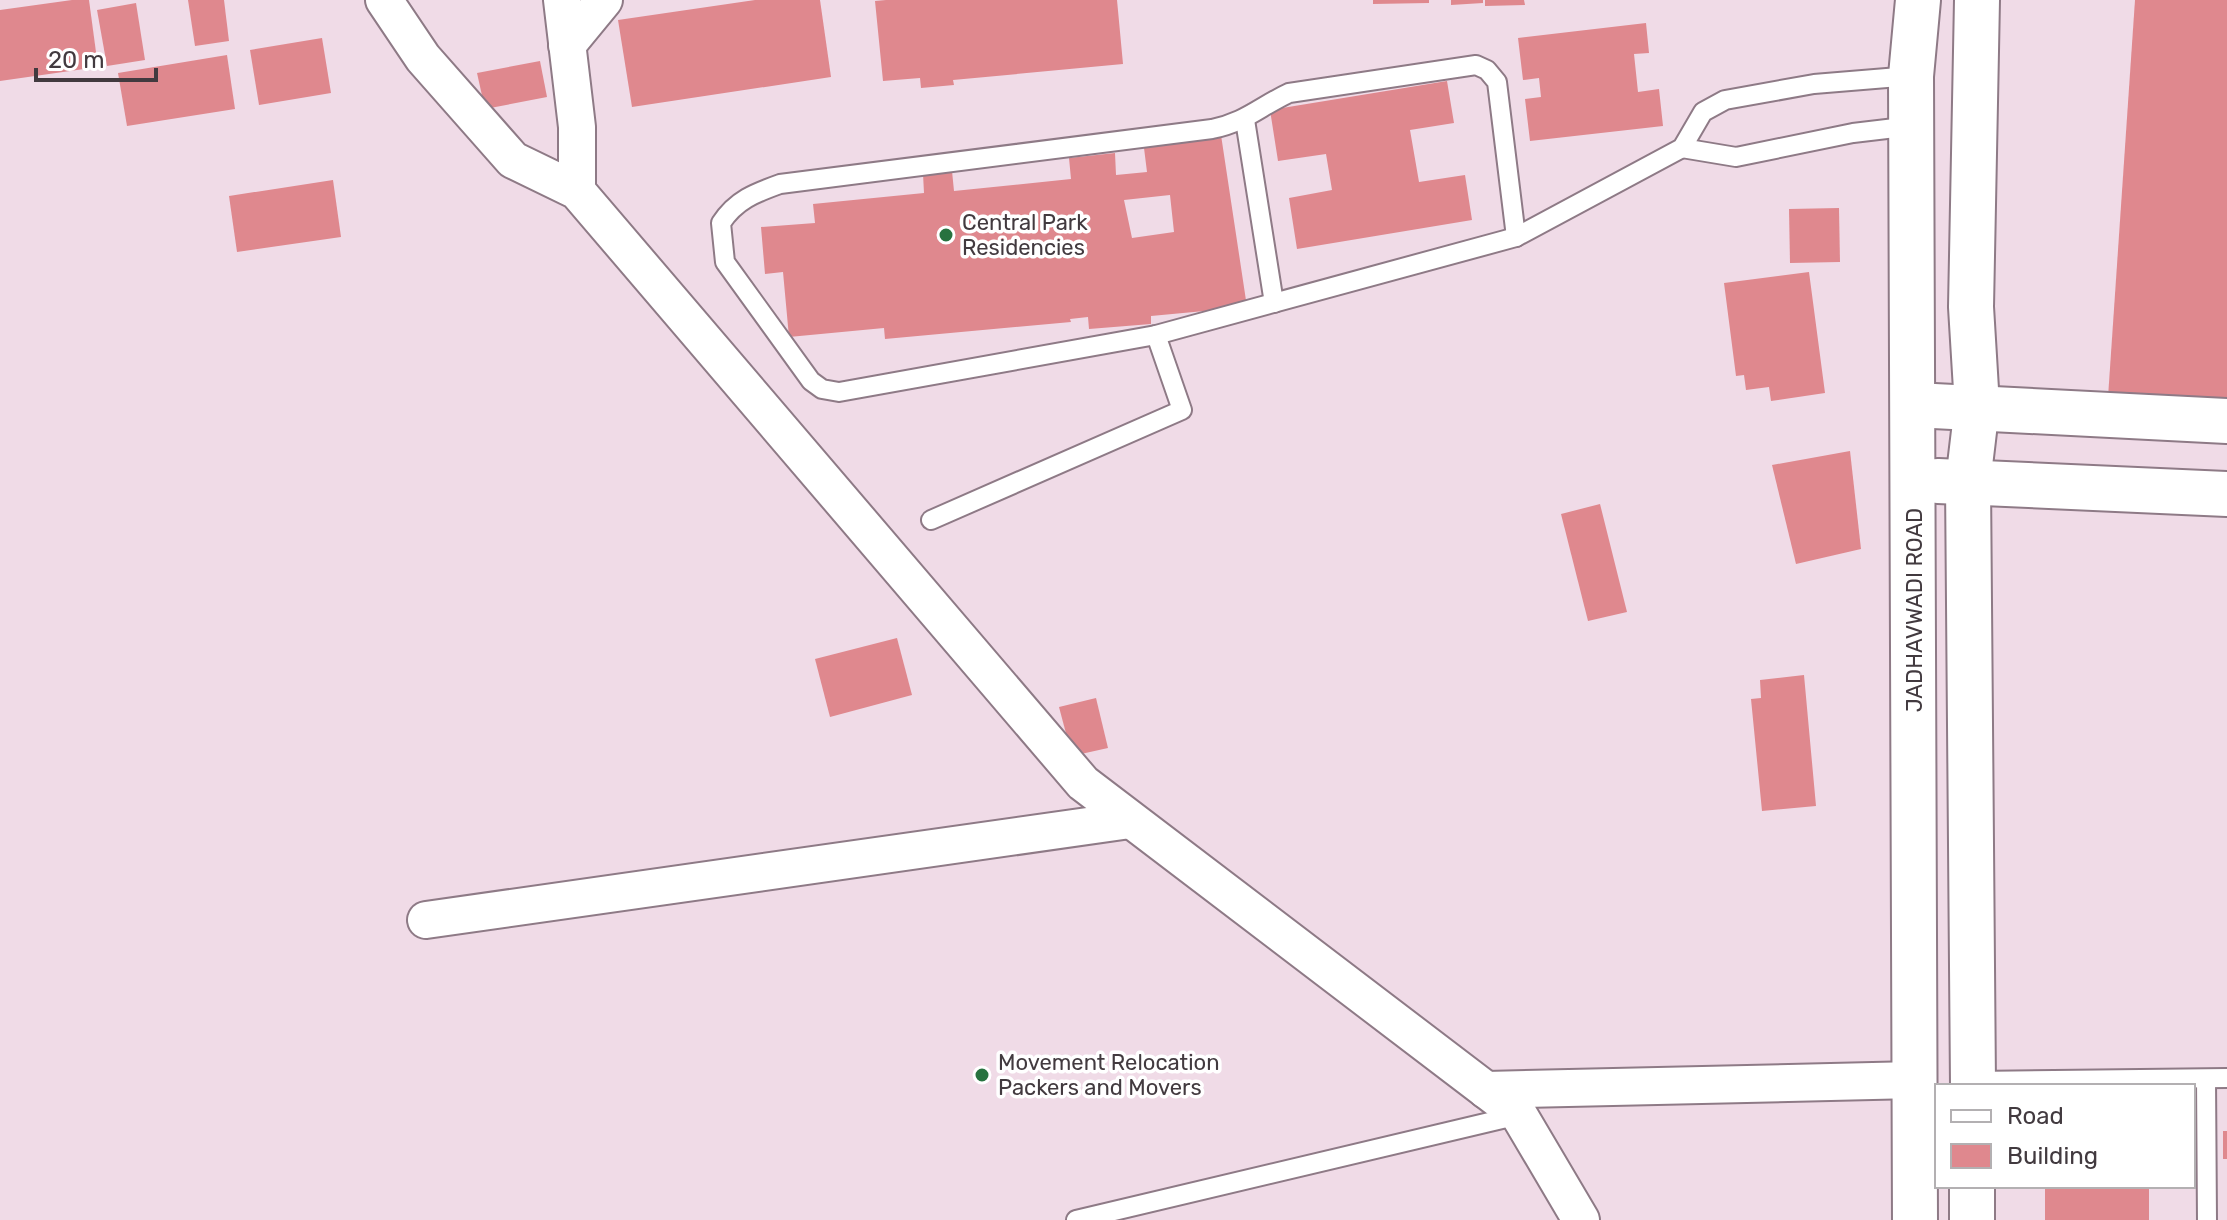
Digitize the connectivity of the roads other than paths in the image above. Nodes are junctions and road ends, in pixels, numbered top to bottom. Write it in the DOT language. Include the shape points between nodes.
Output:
graph roads {
  1 [pos="384,0"];
  2 [pos="562,0"];
  3 [pos="604,0"];
  4 [pos="1918,0"];
  5 [pos="1977,0"];
  6 [pos="567,45"];
  7 [pos="1911,76"];
  8 [pos="1245,120"];
  9 [pos="1913,126"];
  10 [pos="1682,148"];
  11 [pos="577,191"];
  12 [pos="1516,237"];
  13 [pos="1274,303"];
  14 [pos="1156,335"];
  15 [pos="1914,405"];
  16 [pos="1977,406"];
  17 [pos="2227,421"];
  18 [pos="1913,480"];
  19 [pos="1968,482"];
  20 [pos="2227,494"];
  21 [pos="931,520"];
  22 [pos="1130,820"];
  23 [pos="426,920"];
  24 [pos="2227,1078"];
  25 [pos="2206,1079"];
  26 [pos="1915,1080"];
  27 [pos="1973,1083"];
  28 [pos="1486,1090"];
  29 [pos="1519,1115"];
  30 [pos="1972,1188"];
  31 [pos="1076,1220"];
  32 [pos="1581,1220"];
  33 [pos="1915,1220"];
  34 [pos="1972,1220"];
  35 [pos="2207,1220"];
  1 -- 11 [label="street" via="423,58 513,160"];
  2 -- 6 [label="street"];
  3 -- 6 [label="street"];
  4 -- 7 [label="street, JADHAVWADI ROAD"];
  5 -- 16 [label="street" via="1971,307"];
  6 -- 11 [label="street" via="577,127"];
  7 -- 9 [label="street, JADHAVWADI ROAD"];
  7 -- 10 [label="lane" via="1814,84 1725,100 1703,112"];
  8 -- 12 [label="lane" via="1289,93 1476,65 1497,82"];
  8 -- 13 [label="lane"];
  8 -- 14 [label="lane" via="1212,129 780,184 730,208 721,223 725,262 822,389 839,392"];
  9 -- 10 [label="lane" via="1736,157"];
  9 -- 15 [label="street, JADHAVWADI ROAD"];
  10 -- 12 [label="lane"];
  11 -- 22 [label="street" via="1083,783"];
  12 -- 13 [label="lane"];
  13 -- 14 [label="lane"];
  14 -- 21 [label="lane" via="1182,410"];
  15 -- 16 [label="street"];
  15 -- 18 [label="street, JADHAVWADI ROAD"];
  16 -- 17 [label="street"];
  16 -- 19 [label="street"];
  18 -- 19 [label="street"];
  18 -- 26 [label="street, JADHAVWADI ROAD"];
  19 -- 20 [label="street"];
  19 -- 27 [label="street"];
  22 -- 23 [label="street"];
  22 -- 28 [label="street"];
  24 -- 25 [label="lane"];
  25 -- 27 [label="lane"];
  25 -- 35 [label="lane"];
  26 -- 28 [label="street"];
  26 -- 33 [label="street, JADHAVWADI ROAD"];
  28 -- 29 [label="street"];
  29 -- 31 [label="lane"];
  29 -- 32 [label="street"];
  30 -- 34 [label="street"];
}
